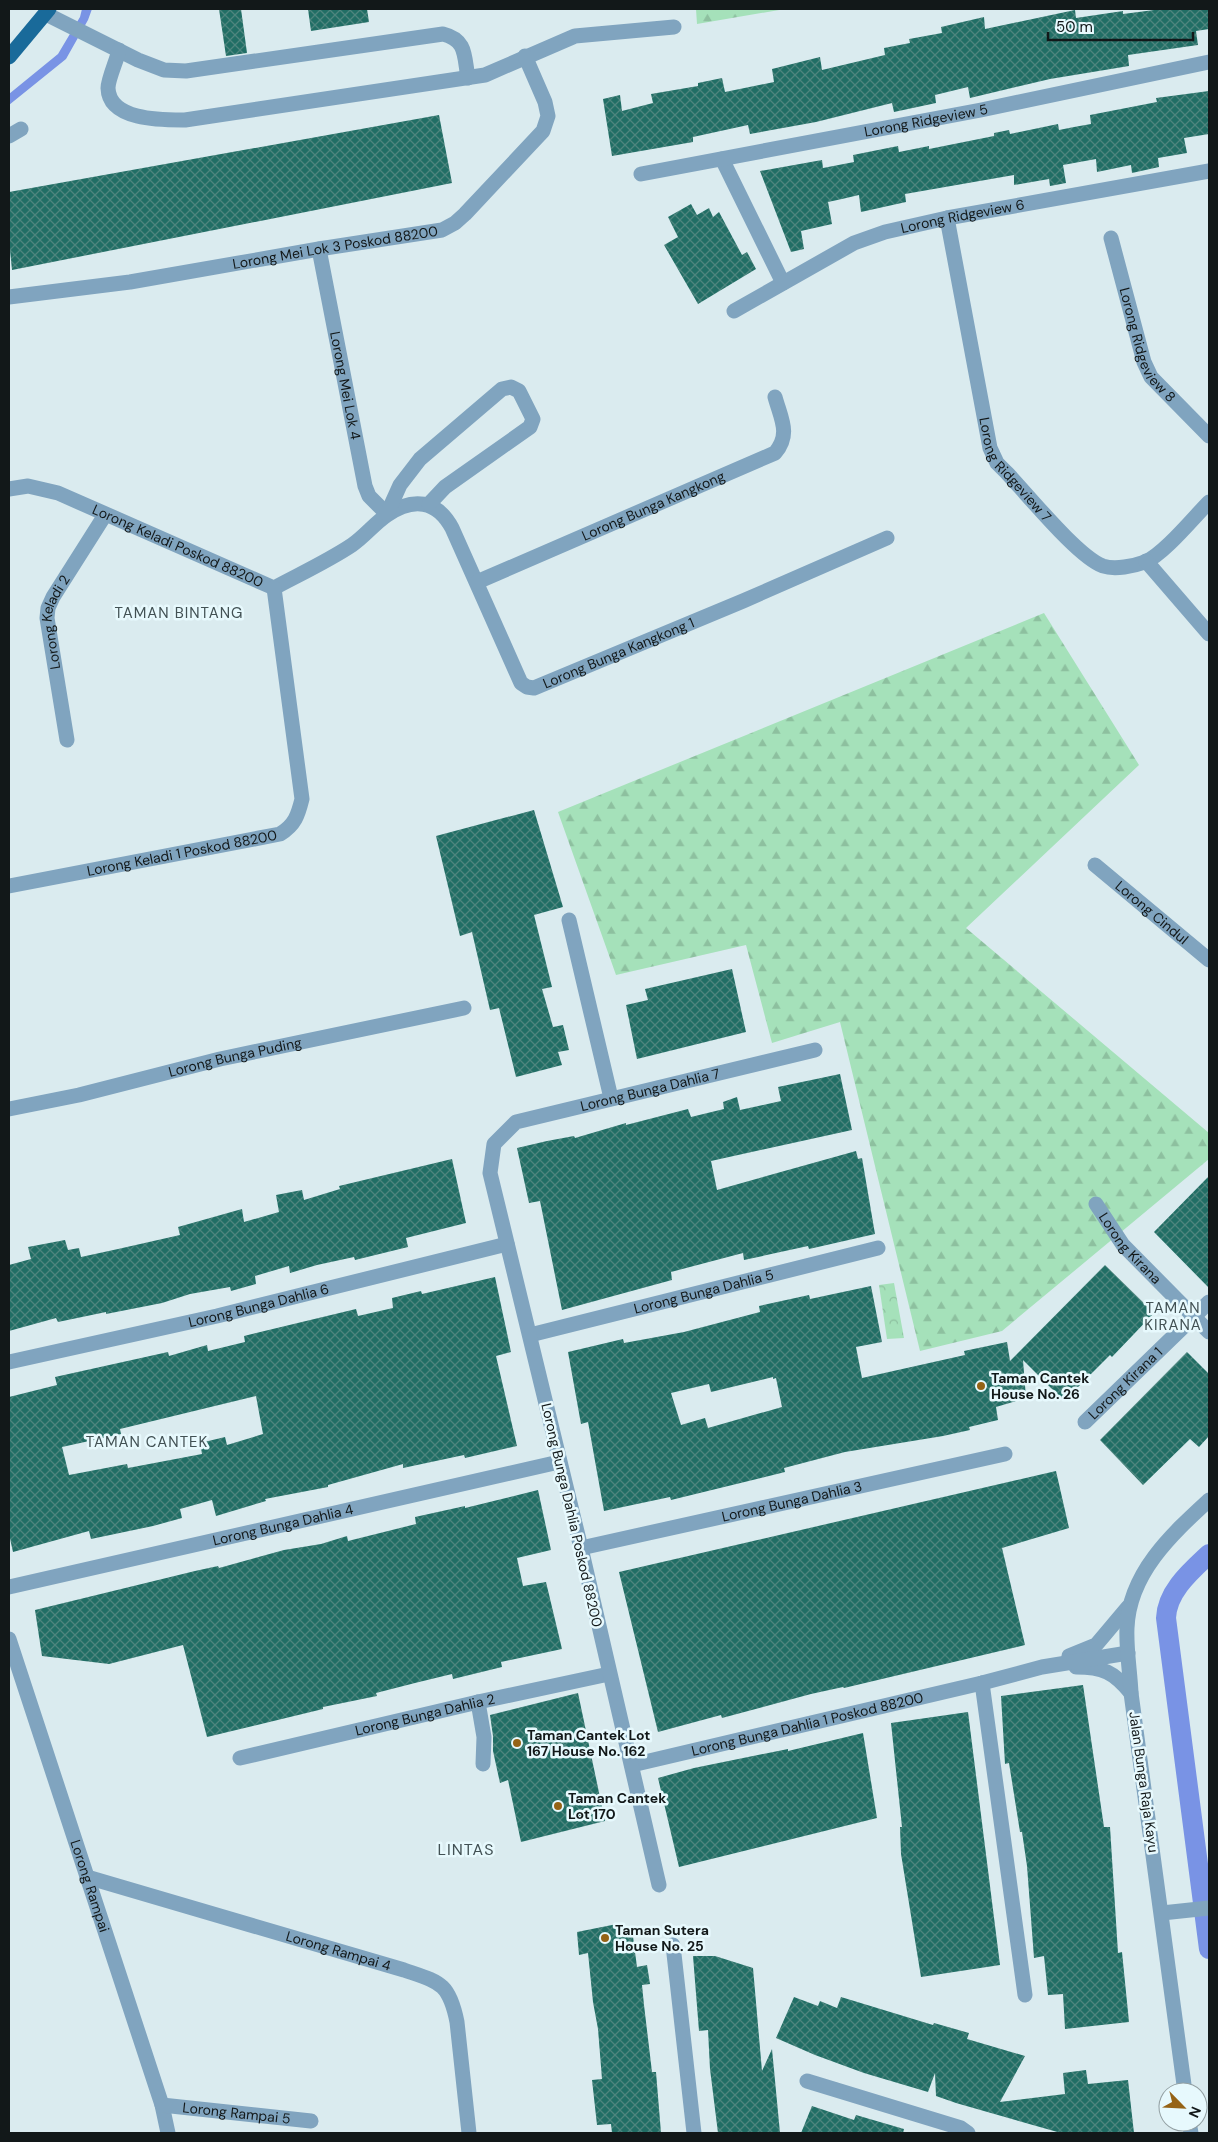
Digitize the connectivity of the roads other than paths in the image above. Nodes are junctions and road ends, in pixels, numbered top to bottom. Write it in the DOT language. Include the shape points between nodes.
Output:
graph roads {
  1 [pos="47,12"];
  2 [pos="674,28"];
  3 [pos="120,50"];
  4 [pos="525,56"];
  5 [pos="9,57"];
  6 [pos="1209,62"];
  7 [pos="468,78"];
  8 [pos="722,159"];
  9 [pos="1209,171"];
  10 [pos="641,174"];
  11 [pos="947,218"];
  12 [pos="1111,238"];
  13 [pos="319,249"];
  14 [pos="783,284"];
  15 [pos="9,297"];
  16 [pos="734,311"];
  17 [pos="775,397"];
  18 [pos="1209,436"];
  19 [pos="9,490"];
  20 [pos="1209,502"];
  21 [pos="429,504"];
  22 [pos="388,514"];
  23 [pos="105,515"];
  24 [pos="887,538"];
  25 [pos="1146,562"];
  26 [pos="477,582"];
  27 [pos="274,588"];
  28 [pos="1209,634"];
  29 [pos="67,740"];
  30 [pos="1095,865"];
  31 [pos="9,886"];
  32 [pos="569,920"];
  33 [pos="1209,960"];
  34 [pos="464,1008"];
  35 [pos="815,1050"];
  36 [pos="611,1098"];
  37 [pos="9,1109"];
  38 [pos="494,1144"];
  39 [pos="1096,1204"];
  40 [pos="507,1244"];
  41 [pos="878,1248"];
  42 [pos="1209,1302"];
  43 [pos="1194,1316"];
  44 [pos="1209,1332"];
  45 [pos="530,1335"];
  46 [pos="9,1362"];
  47 [pos="1085,1422"];
  48 [pos="1004,1454"];
  49 [pos="559,1462"];
  50 [pos="1209,1500"];
  51 [pos="581,1548"];
  52 [pos="9,1587"];
  53 [pos="1130,1606"];
  54 [pos="9,1639"];
  55 [pos="1128,1653"];
  56 [pos="1042,1667"];
  57 [pos="14,1673"];
  58 [pos="609,1674"];
  59 [pos="982,1683"];
  60 [pos="1132,1693"];
  61 [pos="478,1702"];
  62 [pos="240,1758"];
  63 [pos="483,1764"];
  64 [pos="632,1765"];
  65 [pos="87,1877"];
  66 [pos="659,1885"];
  67 [pos="1209,1908"];
  68 [pos="1162,1913"];
  69 [pos="673,1945"];
  70 [pos="1025,1995"];
  71 [pos="806,2081"];
  72 [pos="1183,2082"];
  73 [pos="162,2105"];
  74 [pos="311,2121"];
  75 [pos="168,2133"];
  76 [pos="470,2133"];
  77 [pos="694,2133"];
  78 [pos="968,2133"];
  1 -- 3 [label="street"];
  1 -- 5 [label="main road"];
  2 -- 4 [label="street" via="575,36"];
  3 -- 7 [label="street" via="164,70 186,71 443,34 455,37 462,45"];
  3 -- 7 [label="street" via="108,88 113,103 125,112 159,120 208,118"];
  4 -- 7 [label="street" via="485,75"];
  4 -- 13 [label="street, Lorong Mei Lok 3 Poskod 88200" via="548,116 543,131 465,214 442,230"];
  6 -- 8 [label="street, Lorong Ridgeview 5" via="981,110"];
  8 -- 10 [label="street, Lorong Ridgeview 5"];
  8 -- 14 [label="street"];
  9 -- 11 [label="street, Lorong Ridgeview 6"];
  11 -- 14 [label="street, Lorong Ridgeview 6" via="885,232 854,243"];
  11 -- 25 [label="street, Lorong Ridgeview 7" via="990,448 997,463 1086,557 1105,566 1124,567"];
  12 -- 18 [label="street, Lorong Ridgeview 8" via="1144,362 1151,377"];
  13 -- 15 [label="street, Lorong Mei Lok 3 Poskod 88200" via="130,282"];
  13 -- 22 [label="street, Lorong Mei Lok 4" via="365,486 369,496"];
  14 -- 16 [label="street, Lorong Ridgeview 6"];
  17 -- 26 [label="street, Lorong Bunga Kangkong" via="785,434 782,445 774,453"];
  19 -- 23 [label="street, Lorong Keladi Poskod 88200" via="28,486 43,488"];
  20 -- 25 [label="street, Lorong Ridgeview 7"];
  21 -- 22 [label="street" via="407,506"];
  21 -- 22 [label="street" via="445,487 530,427 533,419 519,391 512,387 502,389 420,459 400,485"];
  21 -- 26 [label="street, Lorong Bunga Kangkong 1" via="446,517"];
  22 -- 27 [label="street, Lorong Keladi Poskod 88200" via="351,546"];
  23 -- 27 [label="street, Lorong Keladi Poskod 88200"];
  23 -- 29 [label="street, Lorong Keladi 2" via="48,608"];
  24 -- 26 [label="street, Lorong Bunga Kangkong 1" via="534,688 520,683"];
  25 -- 28 [label="street"];
  27 -- 31 [label="street, Lorong Keladi 1 Poskod 88200" via="302,799 296,819 289,828 280,834"];
  30 -- 33 [label="street, Lorong Cindul"];
  32 -- 36 [label="street"];
  34 -- 37 [label="street, Lorong Bunga Puding"];
  35 -- 36 [label="street, Lorong Bunga Dahlia 7"];
  36 -- 38 [label="street, Lorong Bunga Dahlia 7" via="516,1122"];
  38 -- 40 [label="street, Lorong Bunga Dahlia Poskod 88200" via="490,1173"];
  39 -- 43 [label="street, Lorong Kirana" via="1123,1245"];
  40 -- 45 [label="street, Lorong Bunga Dahlia Poskod 88200"];
  40 -- 46 [label="street, Lorong Bunga Dahlia 6" via="217,1316"];
  41 -- 45 [label="street, Lorong Bunga Dahlia 5"];
  42 -- 43 [label="street, Lorong Kirana 1"];
  43 -- 44 [label="street, Lorong Kirana"];
  43 -- 47 [label="street, Lorong Kirana 1"];
  45 -- 49 [label="street, Lorong Bunga Dahlia Poskod 88200"];
  48 -- 51 [label="street, Lorong Bunga Dahlia 3"];
  49 -- 51 [label="street, Lorong Bunga Dahlia Poskod 88200"];
  49 -- 52 [label="street, Lorong Bunga Dahlia 4"];
  50 -- 53 [label="street, Jalan Bunga Raja Kayu" via="1168,1538 1149,1563"];
  51 -- 58 [label="street, Lorong Bunga Dahlia Poskod 88200"];
  53 -- 55 [label="street, Jalan Bunga Raja Kayu"];
  53 -- 56 [label="street" via="1096,1645"];
  54 -- 57 [label="street, Lorong Rampai"];
  55 -- 56 [label="street"];
  55 -- 60 [label="street, Jalan Bunga Raja Kayu"];
  56 -- 59 [label="street, Lorong Bunga Dahlia 1 Poskod 88200"];
  56 -- 60 [label="street" via="1090,1667 1110,1672"];
  57 -- 65 [label="street, Lorong Rampai" via="47,1754"];
  58 -- 61 [label="street, Lorong Bunga Dahlia 2"];
  58 -- 64 [label="street, Lorong Bunga Dahlia Poskod 88200"];
  59 -- 64 [label="street, Lorong Bunga Dahlia 1 Poskod 88200"];
  59 -- 70 [label="street"];
  60 -- 68 [label="street, Jalan Bunga Raja Kayu"];
  61 -- 62 [label="street, Lorong Bunga Dahlia 2"];
  61 -- 63 [label="street" via="484,1738"];
  64 -- 66 [label="street, Lorong Bunga Dahlia Poskod 88200"];
  65 -- 73 [label="street, Lorong Rampai"];
  65 -- 76 [label="street, Lorong Rampai 4" via="404,1970 445,1988 454,2004"];
  67 -- 68 [label="street"];
  68 -- 72 [label="street, Jalan Bunga Raja Kayu"];
  69 -- 77 [label="street"];
  71 -- 78 [label="street" via="961,2128"];
  73 -- 74 [label="street, Lorong Rampai 5"];
  73 -- 75 [label="street, Lorong Rampai"];
}
